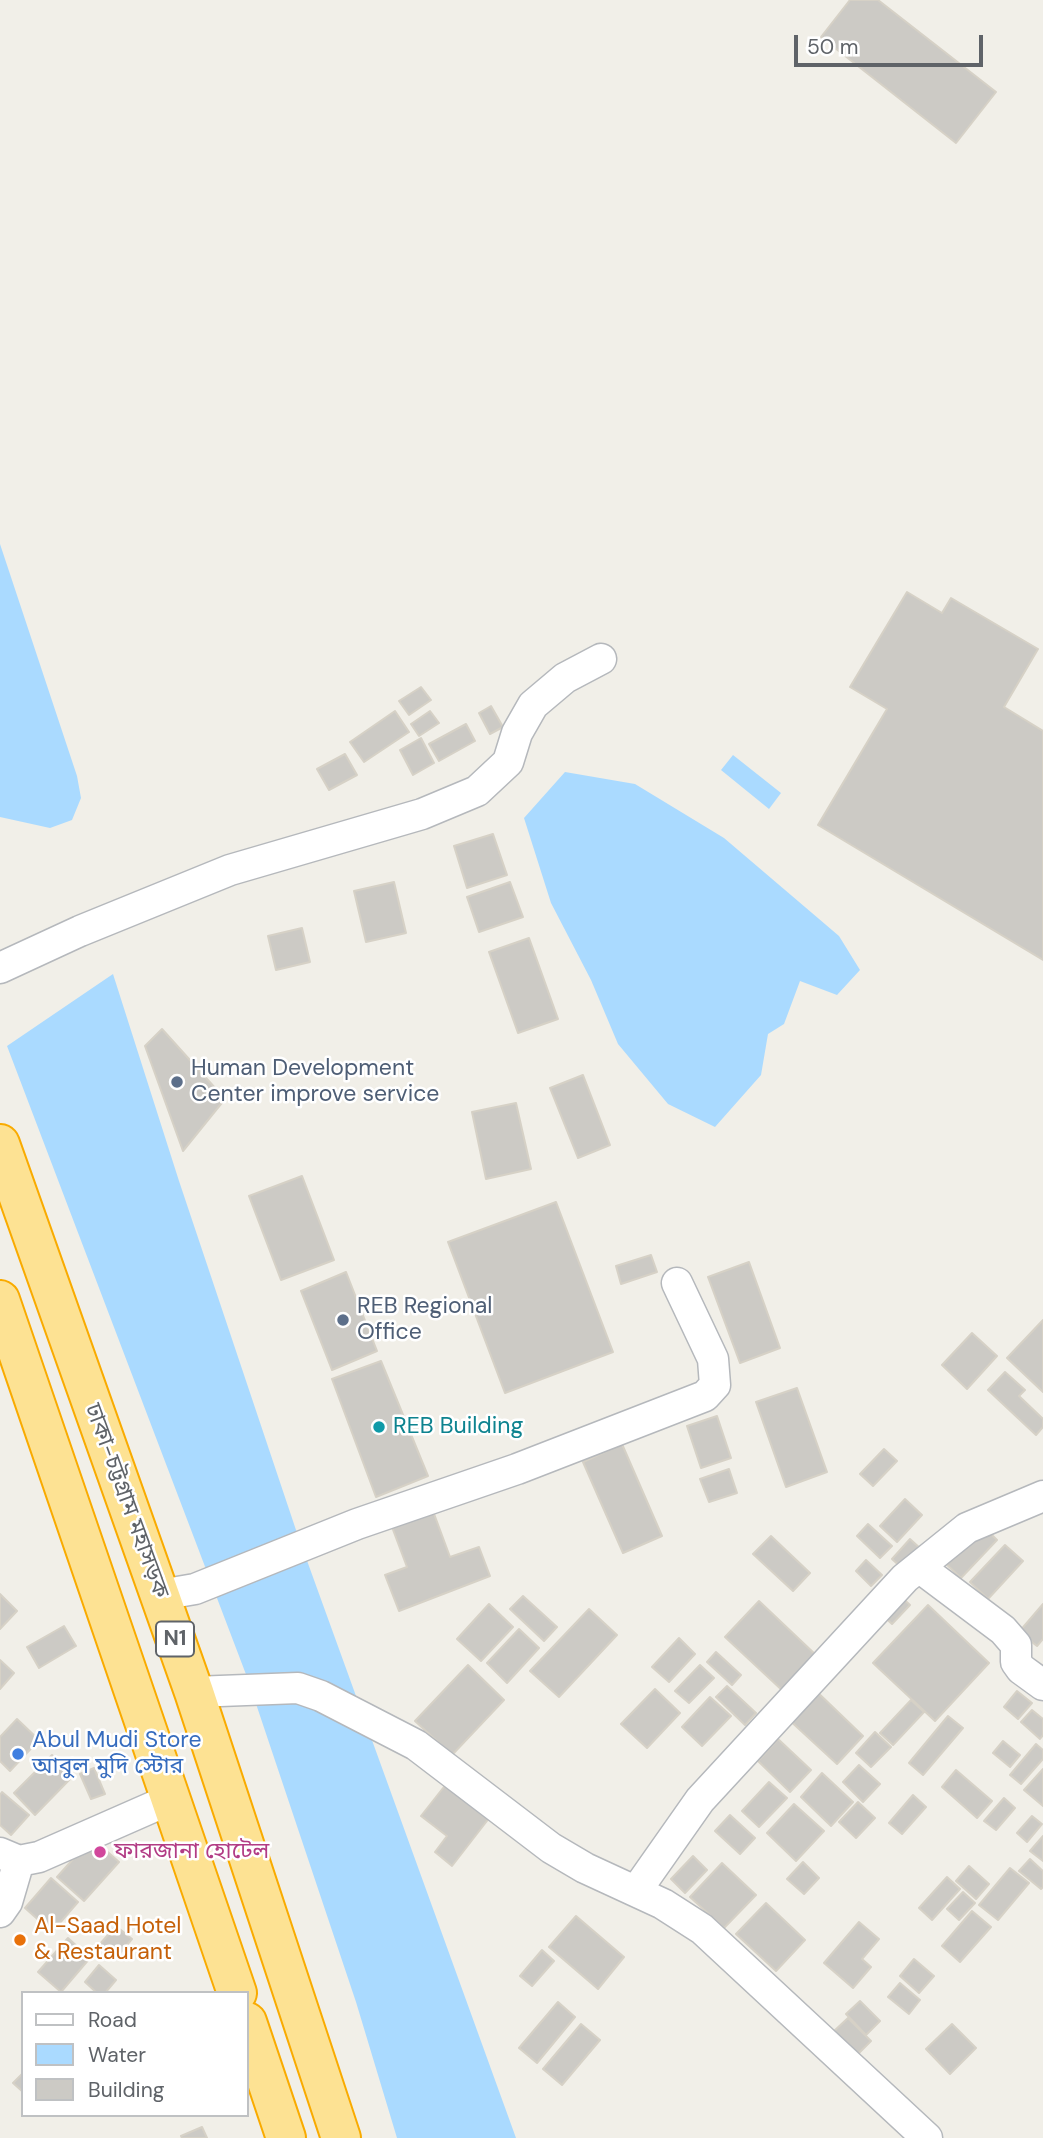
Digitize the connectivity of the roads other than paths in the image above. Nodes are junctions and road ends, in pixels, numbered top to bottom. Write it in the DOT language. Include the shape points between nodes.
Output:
graph roads {
  1 [pos="601,659"];
  2 [pos="0,968"];
  3 [pos="0,1144"];
  4 [pos="677,1283"];
  5 [pos="0,1300"];
  6 [pos="1043,1496"];
  7 [pos="919,1567"];
  8 [pos="160,1595"];
  9 [pos="191,1683"];
  10 [pos="1043,1685"];
  11 [pos="135,1692"];
  12 [pos="171,1799"];
  13 [pos="9,1857"];
  14 [pos="636,1891"];
  15 [pos="0,1912"];
  16 [pos="236,1991"];
  17 [pos="248,2025"];
  18 [pos="286,2138"];
  19 [pos="341,2138"];
  20 [pos="927,2138"];
  1 -- 2 [label="street" via="565,678 533,705 508,762 477,791 422,814 230,870 80,930"];
  3 -- 8 [label="highway, ঢাকা-চট্টগ্রাম মহাসড়ক / N1"];
  4 -- 8 [label="street" via="713,1359 715,1385 705,1396 195,1589"];
  5 -- 11 [label="highway, N1"];
  6 -- 7 [label="street" via="967,1528"];
  7 -- 10 [label="street" via="1003,1630 1016,1645 1021,1670"];
  7 -- 14 [label="street" via="883,1600 700,1801"];
  8 -- 9 [label="highway, ঢাকা-চট্টগ্রাম মহাসড়ক / N1"];
  9 -- 11 [label="highway"];
  9 -- 14 [label="street" via="298,1688 321,1696 416,1745 551,1847"];
  9 -- 19 [label="highway, ঢাকা-চট্টগ্রাম মহাসড়ক / N1"];
  11 -- 12 [label="highway, N1"];
  12 -- 13 [label="street" via="39,1857"];
  12 -- 16 [label="highway, N1"];
  13 -- 15 [label="street" via="7,1902"];
  14 -- 20 [label="street" via="702,1929"];
  17 -- 18 [label="highway"];
}
